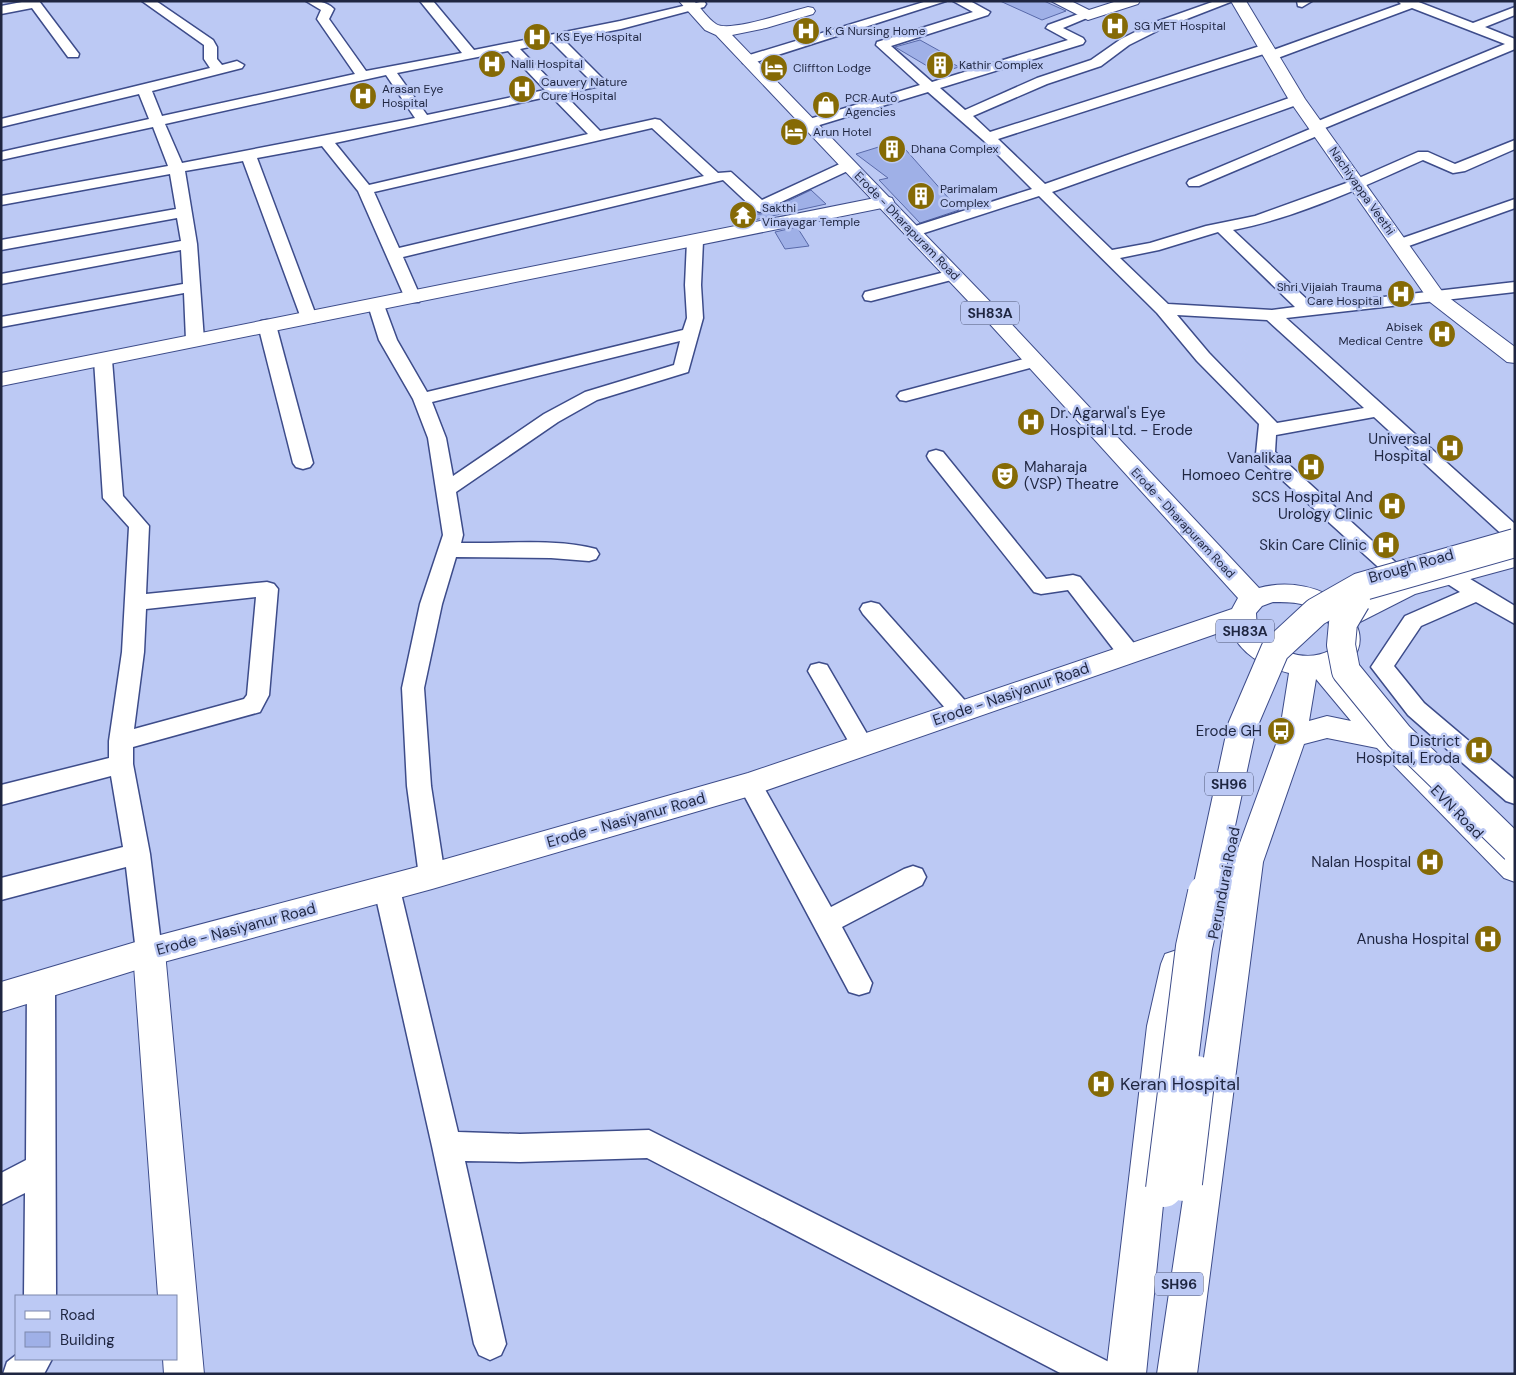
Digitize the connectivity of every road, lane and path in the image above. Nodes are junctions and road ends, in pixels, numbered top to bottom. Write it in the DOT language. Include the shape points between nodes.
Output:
graph roads {
  1 [pos="148,1"];
  2 [pos="312,1"];
  3 [pos="426,1"];
  4 [pos="940,1"];
  5 [pos="959,1"];
  6 [pos="1058,1"];
  7 [pos="1133,1"];
  8 [pos="1227,1"];
  9 [pos="1238,1"];
  10 [pos="33,3"];
  11 [pos="1408,3"];
  12 [pos="694,4"];
  13 [pos="1,10"];
  14 [pos="808,11"];
  15 [pos="1515,11"];
  16 [pos="1088,15"];
  17 [pos="1474,27"];
  18 [pos="721,32"];
  19 [pos="556,39"];
  20 [pos="1515,44"];
  21 [pos="512,47"];
  22 [pos="1267,52"];
  23 [pos="73,54"];
  24 [pos="472,56"];
  25 [pos="748,60"];
  26 [pos="238,65"];
  27 [pos="219,70"];
  28 [pos="389,71"];
  29 [pos="363,76"];
  30 [pos="931,85"];
  31 [pos="144,89"];
  32 [pos="556,92"];
  33 [pos="1297,100"];
  34 [pos="964,115"];
  35 [pos="158,120"];
  36 [pos="424,120"];
  37 [pos="1,123"];
  38 [pos="808,124"];
  39 [pos="1318,129"];
  40 [pos="597,136"];
  41 [pos="988,137"];
  42 [pos="326,141"];
  43 [pos="1515,144"];
  44 [pos="1,156"];
  45 [pos="249,156"];
  46 [pos="849,164"];
  47 [pos="177,169"];
  48 [pos="715,178"];
  49 [pos="1194,183"];
  50 [pos="1357,184"];
  51 [pos="365,190"];
  52 [pos="1043,190"];
  53 [pos="1,201"];
  54 [pos="885,202"];
  55 [pos="1515,202"];
  56 [pos="760,207"];
  57 [pos="183,212"];
  58 [pos="774,224"];
  59 [pos="1221,227"];
  60 [pos="912,232"];
  61 [pos="695,241"];
  62 [pos="1,244"];
  63 [pos="189,244"];
  64 [pos="1400,244"];
  65 [pos="395,254"];
  66 [pos="1108,255"];
  67 [pos="953,275"];
  68 [pos="1,279"];
  69 [pos="192,287"];
  70 [pos="1515,287"];
  71 [pos="871,296"];
  72 [pos="413,298"];
  73 [pos="1437,298"];
  74 [pos="376,306"];
  75 [pos="1163,309"];
  76 [pos="1309,311"];
  77 [pos="1272,315"];
  78 [pos="309,318"];
  79 [pos="1,322"];
  80 [pos="267,325"];
  81 [pos="691,334"];
  82 [pos="195,340"];
  83 [pos="1515,357"];
  84 [pos="103,360"];
  85 [pos="1035,361"];
  86 [pos="1,380"];
  87 [pos="906,396"];
  88 [pos="422,398"];
  89 [pos="1378,411"];
  90 [pos="1267,431"];
  91 [pos="936,456"];
  92 [pos="303,463"];
  93 [pos="447,489"];
  94 [pos="1515,536"];
  95 [pos="1515,543"];
  96 [pos="448,550"];
  97 [pos="1515,553"];
  98 [pos="589,554"];
  99 [pos="1515,558"];
  100 [pos="1394,570"];
  101 [pos="1450,576"];
  102 [pos="1478,593"];
  103 [pos="1308,597"];
  104 [pos="135,603"];
  105 [pos="1248,607"];
  106 [pos="871,609"];
  107 [pos="1349,610"];
  108 [pos="1515,616"];
  109 [pos="1129,653"];
  110 [pos="1266,654"];
  111 [pos="1312,665"];
  112 [pos="819,671"];
  113 [pos="960,711"];
  114 [pos="1293,736"];
  115 [pos="1385,739"];
  116 [pos="862,745"];
  117 [pos="121,753"];
  118 [pos="750,784"];
  119 [pos="1515,794"];
  120 [pos="1,795"];
  121 [pos="1515,849"];
  122 [pos="137,854"];
  123 [pos="1515,869"];
  124 [pos="432,876"];
  125 [pos="913,877"];
  126 [pos="1,888"];
  127 [pos="387,888"];
  128 [pos="826,922"];
  129 [pos="149,952"];
  130 [pos="859,983"];
  131 [pos="41,985"];
  132 [pos="1,997"];
  133 [pos="447,1146"];
  134 [pos="40,1168"];
  135 [pos="1,1190"];
  136 [pos="1173,1191"];
  137 [pos="40,1295"];
  138 [pos="177,1295"];
  139 [pos="178,1302"];
  140 [pos="490,1344"];
  141 [pos="35,1360"];
  142 [pos="1128,1361"];
  143 [pos="19,1374"];
  144 [pos="184,1374"];
  145 [pos="1097,1374"];
  146 [pos="1176,1374"];
  1 -- 27 [label="street" via="209,43 210,58"];
  2 -- 29 [label="street" via="328,9 323,19"];
  3 -- 24 [label="street"];
  4 -- 25 [label="street"];
  5 -- 30 [label="street" via="984,12 882,45"];
  6 -- 16 [label="main road"];
  7 -- 16 [label="main road"];
  8 -- 34 [label="street" via="1157,26 1124,42 1096,62"];
  9 -- 22 [label="main road, Nachiyappa Veethi"];
  10 -- 13 [label="street"];
  10 -- 23 [label="street"];
  11 -- 17 [label="street"];
  11 -- 22 [label="street"];
  12 -- 18 [label="main road, Erode - Dharapuram Road / SH83A" via="710,28"];
  12 -- 19 [label="street"];
  14 -- 18 [label="main road" via="761,25"];
  15 -- 17 [label="street"];
  16 -- 30 [label="street" via="1052,28 1079,41"];
  17 -- 20 [label="street"];
  18 -- 25 [label="main road, Erode - Dharapuram Road / SH83A"];
  19 -- 21 [label="street"];
  19 -- 32 [label="street" via="599,82"];
  20 -- 39 [label="street"];
  21 -- 24 [label="street"];
  21 -- 32 [label="street"];
  22 -- 33 [label="main road, Nachiyappa Veethi"];
  22 -- 41 [label="street"];
  24 -- 28 [label="street"];
  25 -- 38 [label="main road, Erode - Dharapuram Road / SH83A"];
  26 -- 27 [label="street"];
  27 -- 31 [label="street"];
  28 -- 29 [label="street"];
  28 -- 36 [label="street"];
  29 -- 35 [label="street"];
  30 -- 34 [label="street"];
  30 -- 38 [label="street"];
  31 -- 35 [label="street"];
  31 -- 37 [label="street"];
  32 -- 36 [label="street"];
  32 -- 40 [label="street"];
  33 -- 39 [label="main road, Nachiyappa Veethi"];
  33 -- 52 [label="street"];
  34 -- 41 [label="street"];
  35 -- 44 [label="street"];
  35 -- 47 [label="street"];
  36 -- 42 [label="street"];
  38 -- 46 [label="main road, Erode - Dharapuram Road / SH83A"];
  39 -- 49 [label="street"];
  39 -- 50 [label="main road, Nachiyappa Veethi"];
  40 -- 48 [label="street" via="655,123"];
  40 -- 51 [label="street"];
  41 -- 52 [label="street"];
  42 -- 45 [label="street"];
  42 -- 51 [label="street"];
  43 -- 50 [label="street" via="1453,169 1423,155"];
  45 -- 47 [label="street"];
  45 -- 78 [label="street"];
  46 -- 54 [label="main road, Erode - Dharapuram Road / SH83A"];
  46 -- 56 [label="street"];
  47 -- 53 [label="street"];
  47 -- 57 [label="street"];
  48 -- 56 [label="street" via="726,175"];
  48 -- 65 [label="street"];
  50 -- 59 [label="street" via="1259,220"];
  50 -- 64 [label="main road, Nachiyappa Veethi"];
  51 -- 65 [label="street"];
  52 -- 60 [label="street"];
  52 -- 66 [label="street"];
  54 -- 58 [label="main road"];
  54 -- 60 [label="main road, Erode - Dharapuram Road / SH83A"];
  55 -- 64 [label="street"];
  56 -- 58 [label="street"];
  57 -- 62 [label="street"];
  57 -- 63 [label="street"];
  58 -- 61 [label="main road"];
  59 -- 66 [label="street"];
  59 -- 76 [label="street"];
  60 -- 67 [label="main road, Erode - Dharapuram Road / SH83A"];
  61 -- 72 [label="main road"];
  61 -- 81 [label="street" via="695,318"];
  63 -- 68 [label="street"];
  63 -- 69 [label="street"];
  64 -- 73 [label="main road, Nachiyappa Veethi"];
  65 -- 72 [label="street"];
  66 -- 75 [label="street"];
  67 -- 71 [label="street"];
  67 -- 85 [label="main road, Erode - Dharapuram Road / SH83A"];
  69 -- 79 [label="street"];
  69 -- 82 [label="street"];
  70 -- 73 [label="street"];
  72 -- 74 [label="main road"];
  73 -- 76 [label="street"];
  73 -- 83 [label="main road, Nachiyappa Veethi"];
  74 -- 78 [label="main road"];
  74 -- 88 [label="street" via="388,340"];
  75 -- 77 [label="street"];
  75 -- 90 [label="street" via="1203,357 1268,423"];
  76 -- 77 [label="street"];
  77 -- 89 [label="street"];
  78 -- 80 [label="main road"];
  80 -- 82 [label="main road"];
  80 -- 92 [label="street"];
  81 -- 88 [label="street"];
  81 -- 93 [label="street" via="682,368 591,396 551,418"];
  82 -- 84 [label="main road"];
  84 -- 86 [label="main road"];
  84 -- 104 [label="street" via="112,498 139,526"];
  85 -- 87 [label="street"];
  85 -- 105 [label="main road, Erode - Dharapuram Road / SH83A"];
  88 -- 93 [label="street" via="437,438"];
  89 -- 90 [label="street"];
  89 -- 94 [label="street"];
  90 -- 100 [label="street" via="1266,454"];
  91 -- 109 [label="street" via="1041,587 1072,582"];
  93 -- 96 [label="street" via="453,535"];
  94 -- 100 [label="main road, Brough Road"];
  95 -- 136 [label="main road, Perundurai Road / SH96, bridge" via="1360,587 1316,612 1275,650 1242,727 1194,948"];
  96 -- 98 [label="street"];
  96 -- 124 [label="street" via="431,604 413,688 419,786"];
  97 -- 107 [label="main road, Perundurai Road / SH96" via="1402,585"];
  99 -- 101 [label="main road, Brough Road / SH96"];
  100 -- 103 [label="main road, Brough Road"];
  101 -- 102 [label="street"];
  101 -- 107 [label="main road, Brough Road / SH96" via="1406,588"];
  102 -- 108 [label="street"];
  102 -- 119 [label="street" via="1413,621 1382,667 1416,708"];
  103 -- 105 [label="main road, SH83A" via="1273,593"];
  103 -- 107 [label="main road, SH83A" via="1324,605"];
  104 -- 117 [label="street" via="133,652"];
  104 -- 117 [label="street" via="267,589 258,695 252,706"];
  105 -- 109 [label="main road, Erode - Nasiyanur Road"];
  105 -- 110 [label="main road, Erode - Dharapuram Road / SH83A" via="1243,626 1248,638"];
  106 -- 113 [label="street"];
  107 -- 111 [label="main road" via="1349,640 1345,651 1335,660"];
  107 -- 121 [label="main road, bridge" via="1343,623 1341,645 1346,671 1399,736"];
  107 -- 136 [label="main road, Perundurai Road / SH96, bridge" via="1319,621 1287,654 1266,689 1241,792 1211,952"];
  109 -- 113 [label="main road, Erode - Nasiyanur Road"];
  110 -- 111 [label="main road, Erode - Dharapuram Road / SH83A" via="1288,663"];
  110 -- 142 [label="main road" via="1237,706 1205,835 1164,1026"];
  111 -- 114 [label="main road"];
  111 -- 115 [label="main road, EVN Road"];
  112 -- 116 [label="street"];
  113 -- 116 [label="main road, Erode - Nasiyanur Road"];
  114 -- 115 [label="main road" via="1327,727"];
  114 -- 146 [label="main road" via="1248,862"];
  115 -- 123 [label="main road, EVN Road"];
  116 -- 118 [label="main road, Erode - Nasiyanur Road"];
  117 -- 120 [label="street"];
  117 -- 122 [label="street"];
  118 -- 124 [label="main road, Erode - Nasiyanur Road"];
  118 -- 128 [label="street"];
  122 -- 126 [label="street"];
  122 -- 129 [label="street"];
  124 -- 127 [label="main road, Erode - Nasiyanur Road"];
  125 -- 128 [label="street"];
  127 -- 129 [label="main road, Erode - Nasiyanur Road"];
  127 -- 133 [label="street"];
  128 -- 130 [label="street"];
  129 -- 131 [label="main road, Erode - Nasiyanur Road"];
  129 -- 138 [label="main road"];
  131 -- 132 [label="main road, Erode - Nasiyanur Road"];
  131 -- 134 [label="street"];
  133 -- 140 [label="street"];
  133 -- 145 [label="street" via="520,1148 649,1144"];
  134 -- 135 [label="street"];
  134 -- 137 [label="street"];
  136 -- 142 [label="main road, Perundurai Road / SH96"];
  136 -- 146 [label="main road, Perundurai Road / SH96"];
  139 -- 144 [label="main road"];
  141 -- 143 [label="street"];
}
